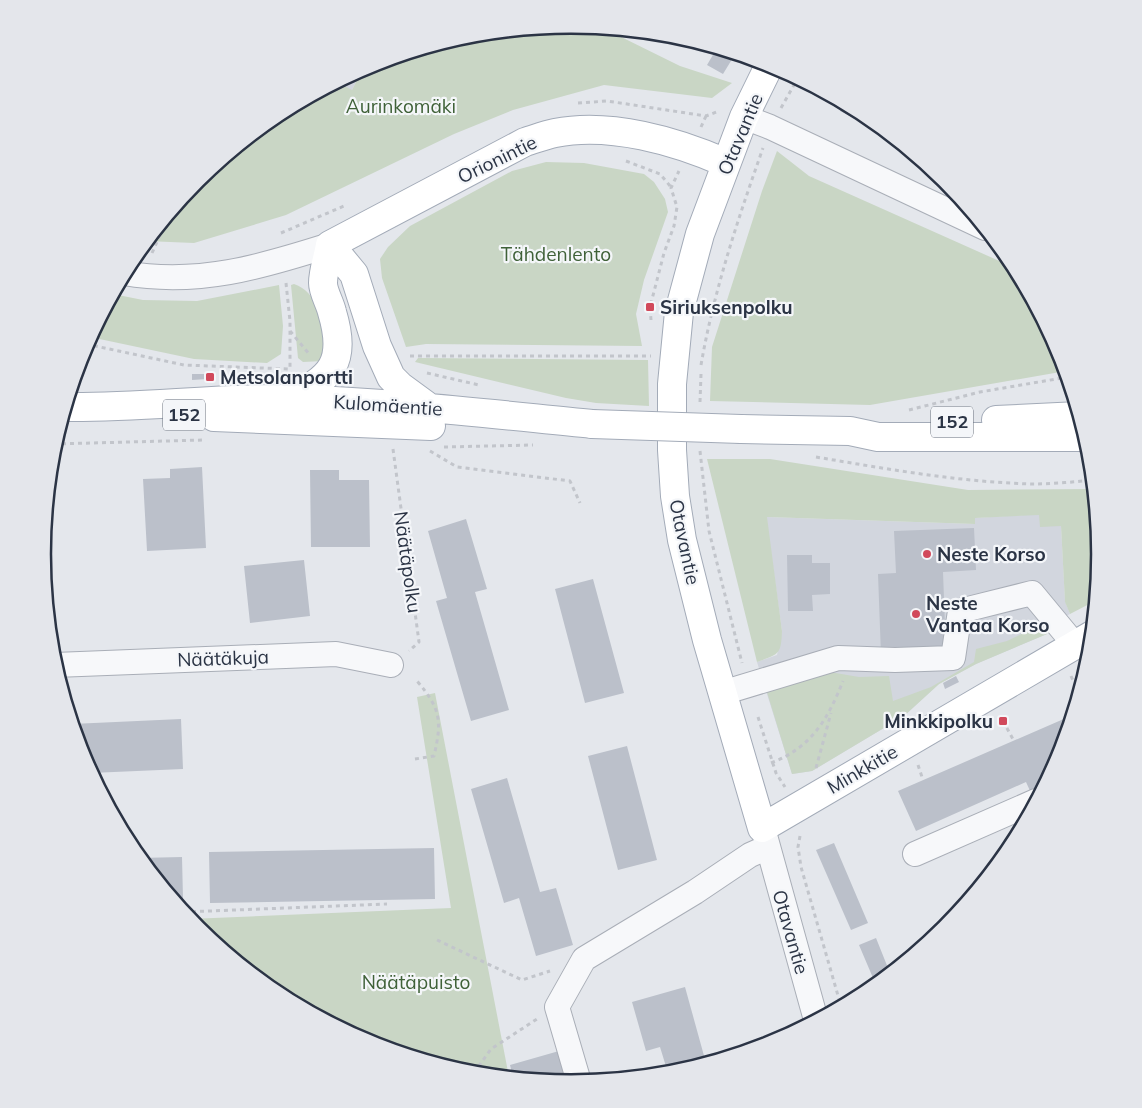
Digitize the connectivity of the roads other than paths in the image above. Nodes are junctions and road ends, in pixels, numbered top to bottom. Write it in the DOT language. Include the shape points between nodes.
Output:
graph roads {
  1 [pos="766,72"];
  2 [pos="744,117"];
  3 [pos="726,163"];
  4 [pos="971,221"];
  5 [pos="330,245"];
  6 [pos="132,274"];
  7 [pos="288,400"];
  8 [pos="72,407"];
  9 [pos="93,407"];
  10 [pos="430,408"];
  11 [pos="592,424"];
  12 [pos="1077,433"];
  13 [pos="1084,640"];
  14 [pos="391,665"];
  15 [pos="63,666"];
  16 [pos="722,693"];
  17 [pos="1027,805"];
  18 [pos="765,838"];
  19 [pos="915,854"];
  20 [pos="814,1014"];
  21 [pos="576,1074"];
  1 -- 2 [label="main road, Otavantie"];
  2 -- 3 [label="main road, Otavantie"];
  2 -- 4 [label="street"];
  3 -- 5 [label="main road, Orionintie" via="690,147 637,134 577,130 554,133 525,142"];
  3 -- 16 [label="main road, Otavantie" via="700,234 679,312 672,384 672,450 682,540"];
  5 -- 6 [label="street, Orionintie" via="279,261 204,277"];
  5 -- 7 [label="main road" via="323,284 335,323 338,350 331,371 314,388"];
  5 -- 10 [label="main road" via="354,274 377,346 391,377"];
  7 -- 9 [label="main road, Kulomäentie / 152" via="212,400"];
  7 -- 10 [label="main road, Kulomäentie / 152"];
  8 -- 9 [label="main road, Kulomäentie / 152"];
  9 -- 11 [label="main road, Kulomäentie / 152" via="266,420 421,426"];
  10 -- 11 [label="main road, Kulomäentie / 152"];
  11 -- 12 [label="main road, Kulomäentie / 152, bridge" via="850,431 878,426"];
  13 -- 16 [label="street" via="1032,593 960,611 953,658 838,658"];
  13 -- 18 [label="main road, Minkkitie"];
  14 -- 15 [label="street, Näätäkuja" via="336,654"];
  16 -- 18 [label="main road, Otavantie"];
  17 -- 19 [label="street"];
  18 -- 20 [label="street, Otavantie"];
  18 -- 21 [label="street" via="750,855 584,959 556,1007"];
}
